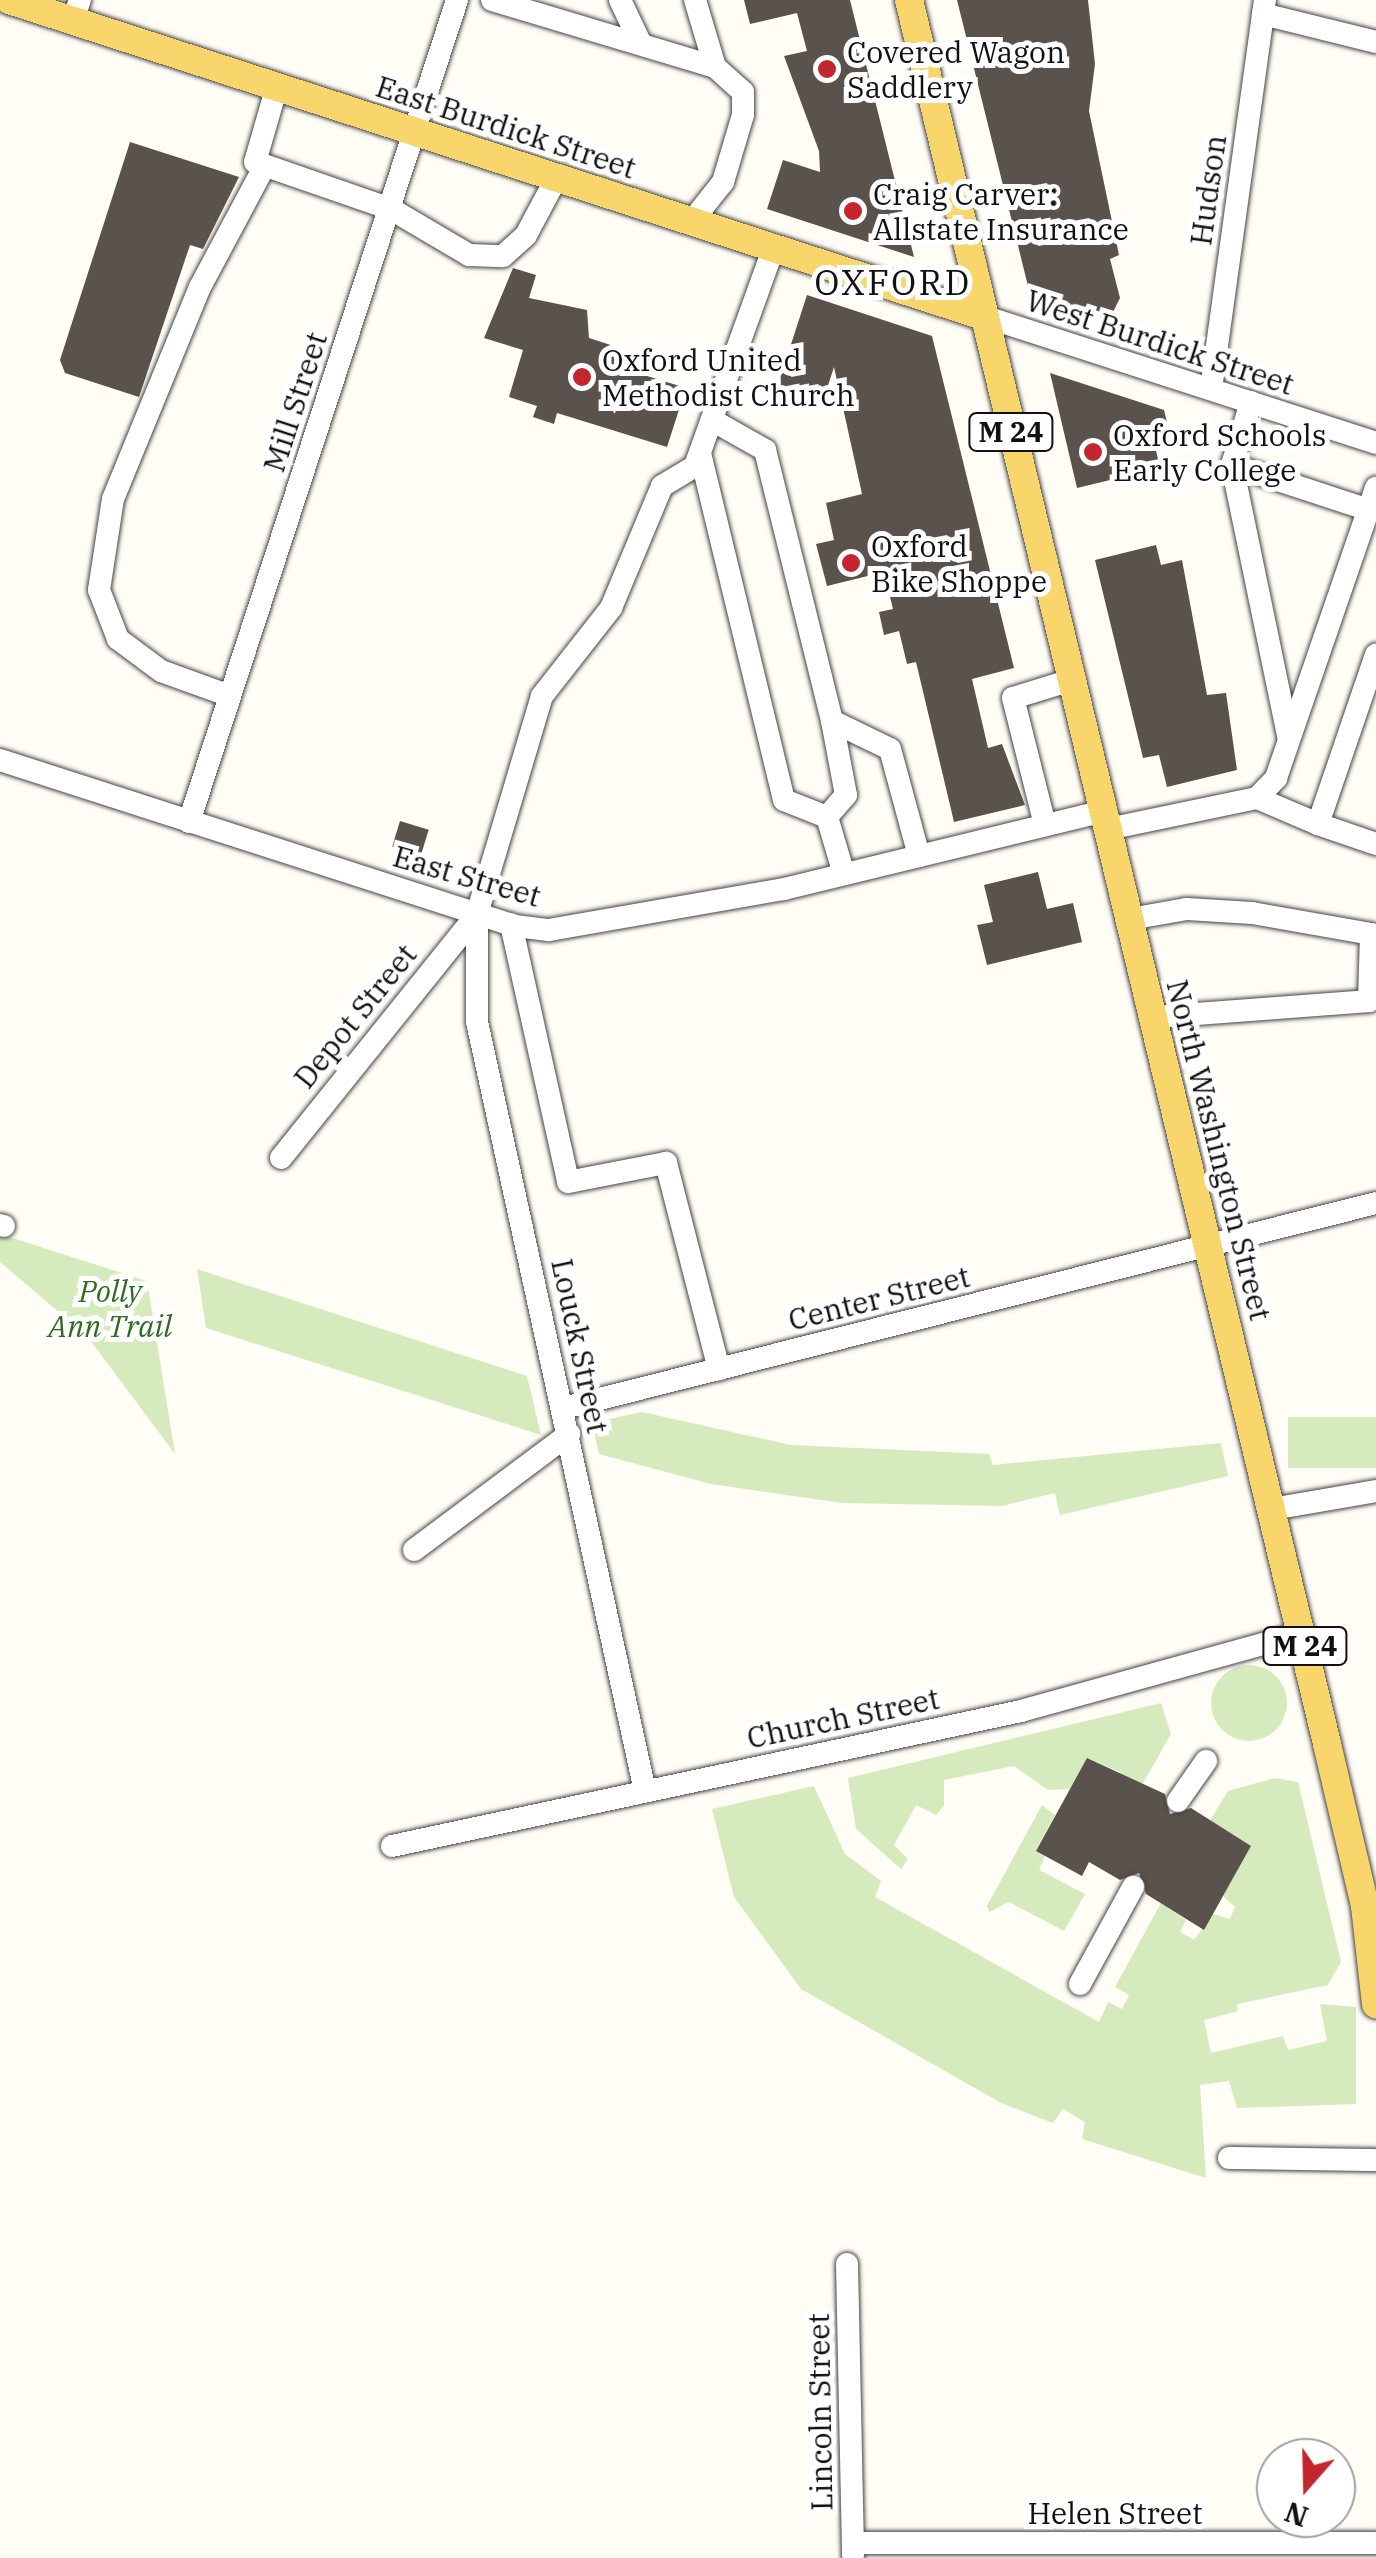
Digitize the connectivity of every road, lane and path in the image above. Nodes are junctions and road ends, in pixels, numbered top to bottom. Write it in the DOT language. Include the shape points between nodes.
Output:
graph roads {
  1 [pos="9,0"];
  2 [pos="458,0"];
  3 [pos="492,0"];
  4 [pos="620,0"];
  5 [pos="695,0"];
  6 [pos="909,0"];
  7 [pos="535,5"];
  8 [pos="1264,7"];
  9 [pos="77,10"];
  10 [pos="640,42"];
  11 [pos="1376,42"];
  12 [pos="715,66"];
  13 [pos="278,86"];
  14 [pos="416,132"];
  15 [pos="264,169"];
  16 [pos="556,177"];
  17 [pos="390,210"];
  18 [pos="692,221"];
  19 [pos="774,248"];
  20 [pos="983,316"];
  21 [pos="1211,389"];
  22 [pos="1251,402"];
  23 [pos="712,420"];
  24 [pos="1376,443"];
  25 [pos="700,453"];
  26 [pos="1232,465"];
  27 [pos="1372,499"];
  28 [pos="1376,655"];
  29 [pos="1071,680"];
  30 [pos="230,696"];
  31 [pos="832,721"];
  32 [pos="1289,740"];
  33 [pos="0,760"];
  34 [pos="1257,798"];
  35 [pos="827,817"];
  36 [pos="1106,820"];
  37 [pos="188,822"];
  38 [pos="1318,824"];
  39 [pos="1045,825"];
  40 [pos="1376,844"];
  41 [pos="919,856"];
  42 [pos="843,872"];
  43 [pos="478,914"];
  44 [pos="1130,919"];
  45 [pos="511,924"];
  46 [pos="1154,1017"];
  47 [pos="281,1158"];
  48 [pos="1376,1203"];
  49 [pos="1209,1247"];
  50 [pos="719,1369"];
  51 [pos="564,1408"];
  52 [pos="569,1434"];
  53 [pos="1376,1490"];
  54 [pos="1272,1508"];
  55 [pos="414,1550"];
  56 [pos="1302,1634"];
  57 [pos="1206,1761"];
  58 [pos="645,1791"];
  59 [pos="1178,1801"];
  60 [pos="392,1846"];
  61 [pos="1132,1887"];
  62 [pos="1080,1984"];
  63 [pos="1375,1992"];
  64 [pos="1376,2004"];
  65 [pos="1229,2158"];
  66 [pos="1376,2160"];
  67 [pos="846,2264"];
  68 [pos="1376,2543"];
  69 [pos="854,2550"];
  1 -- 9 [label="main road, East Burdick Street"];
  2 -- 14 [label="street, Mill Street"];
  3 -- 7 [label="street"];
  4 -- 10 [label="street"];
  5 -- 12 [label="street"];
  6 -- 20 [label="main road, M 24"];
  7 -- 10 [label="street"];
  8 -- 11 [label="street"];
  8 -- 21 [label="street, Hudson"];
  9 -- 13 [label="main road, East Burdick Street"];
  10 -- 12 [label="street"];
  12 -- 18 [label="street" via="743,92 743,115 723,182"];
  13 -- 14 [label="main road, East Burdick Street"];
  13 -- 15 [label="street" via="256,148"];
  14 -- 16 [label="main road, East Burdick Street"];
  14 -- 17 [label="street, Mill Street"];
  15 -- 17 [label="street"];
  15 -- 30 [label="street" via="200,287 113,499 99,590 118,639 161,670"];
  16 -- 17 [label="street" via="526,235 503,256 469,255"];
  16 -- 18 [label="main road, East Burdick Street"];
  17 -- 30 [label="street, Mill Street"];
  18 -- 19 [label="main road, East Burdick Street"];
  19 -- 20 [label="main road, East Burdick Street"];
  19 -- 23 [label="street"];
  20 -- 21 [label="street, West Burdick Street"];
  20 -- 29 [label="main road, North Washington Street / M 24"];
  21 -- 22 [label="street, West Burdick Street"];
  22 -- 24 [label="street, West Burdick Street"];
  22 -- 26 [label="street"];
  23 -- 25 [label="street"];
  23 -- 31 [label="street" via="765,450"];
  25 -- 35 [label="street" via="784,800"];
  25 -- 43 [label="street" via="695,466 662,486 611,608 542,696"];
  26 -- 27 [label="street"];
  26 -- 32 [label="street"];
  27 -- 32 [label="street"];
  28 -- 38 [label="street"];
  29 -- 36 [label="main road, North Washington Street / M 24"];
  29 -- 39 [label="street" via="1014,698"];
  30 -- 37 [label="street, Mill Street"];
  31 -- 35 [label="street" via="846,796"];
  31 -- 41 [label="street" via="890,750"];
  32 -- 34 [label="street" via="1276,778"];
  33 -- 37 [label="street, East Street"];
  34 -- 36 [label="street, East Street"];
  34 -- 38 [label="street"];
  35 -- 42 [label="street"];
  36 -- 39 [label="street, East Street"];
  36 -- 44 [label="main road, North Washington Street / M 24"];
  37 -- 43 [label="street, East Street"];
  38 -- 40 [label="street"];
  39 -- 41 [label="street, East Street"];
  41 -- 42 [label="street, East Street"];
  42 -- 45 [label="street, East Street" via="596,926"];
  43 -- 45 [label="street, East Street"];
  43 -- 47 [label="street, Depot Street"];
  43 -- 51 [label="street, Louck Street" via="477,1022"];
  44 -- 46 [label="main road, North Washington Street / M 24"];
  44 -- 46 [label="street" via="1187,909 1252,913 1371,934 1369,1001"];
  45 -- 50 [label="street" via="568,1182 666,1163"];
  46 -- 49 [label="main road, North Washington Street / M 24"];
  48 -- 49 [label="street, Center Street"];
  49 -- 50 [label="street, Center Street"];
  49 -- 54 [label="main road, North Washington Street / M 24"];
  50 -- 51 [label="street, Center Street"];
  51 -- 52 [label="street, Louck Street"];
  52 -- 55 [label="street"];
  52 -- 58 [label="street, Louck Street"];
  53 -- 54 [label="street"];
  54 -- 56 [label="main road, North Washington Street / M 24"];
  56 -- 58 [label="street, Church Street" via="1021,1711"];
  56 -- 63 [label="main road, North Washington Street / M 24" via="1365,1906"];
  57 -- 59 [label="street"];
  58 -- 60 [label="street, Church Street"];
  61 -- 62 [label="street"];
  63 -- 64 [label="main road, North Washington Street / M 24"];
  65 -- 66 [label="street"];
  67 -- 69 [label="street, Lincoln Street"];
  68 -- 69 [label="street, Helen Street"];
}
